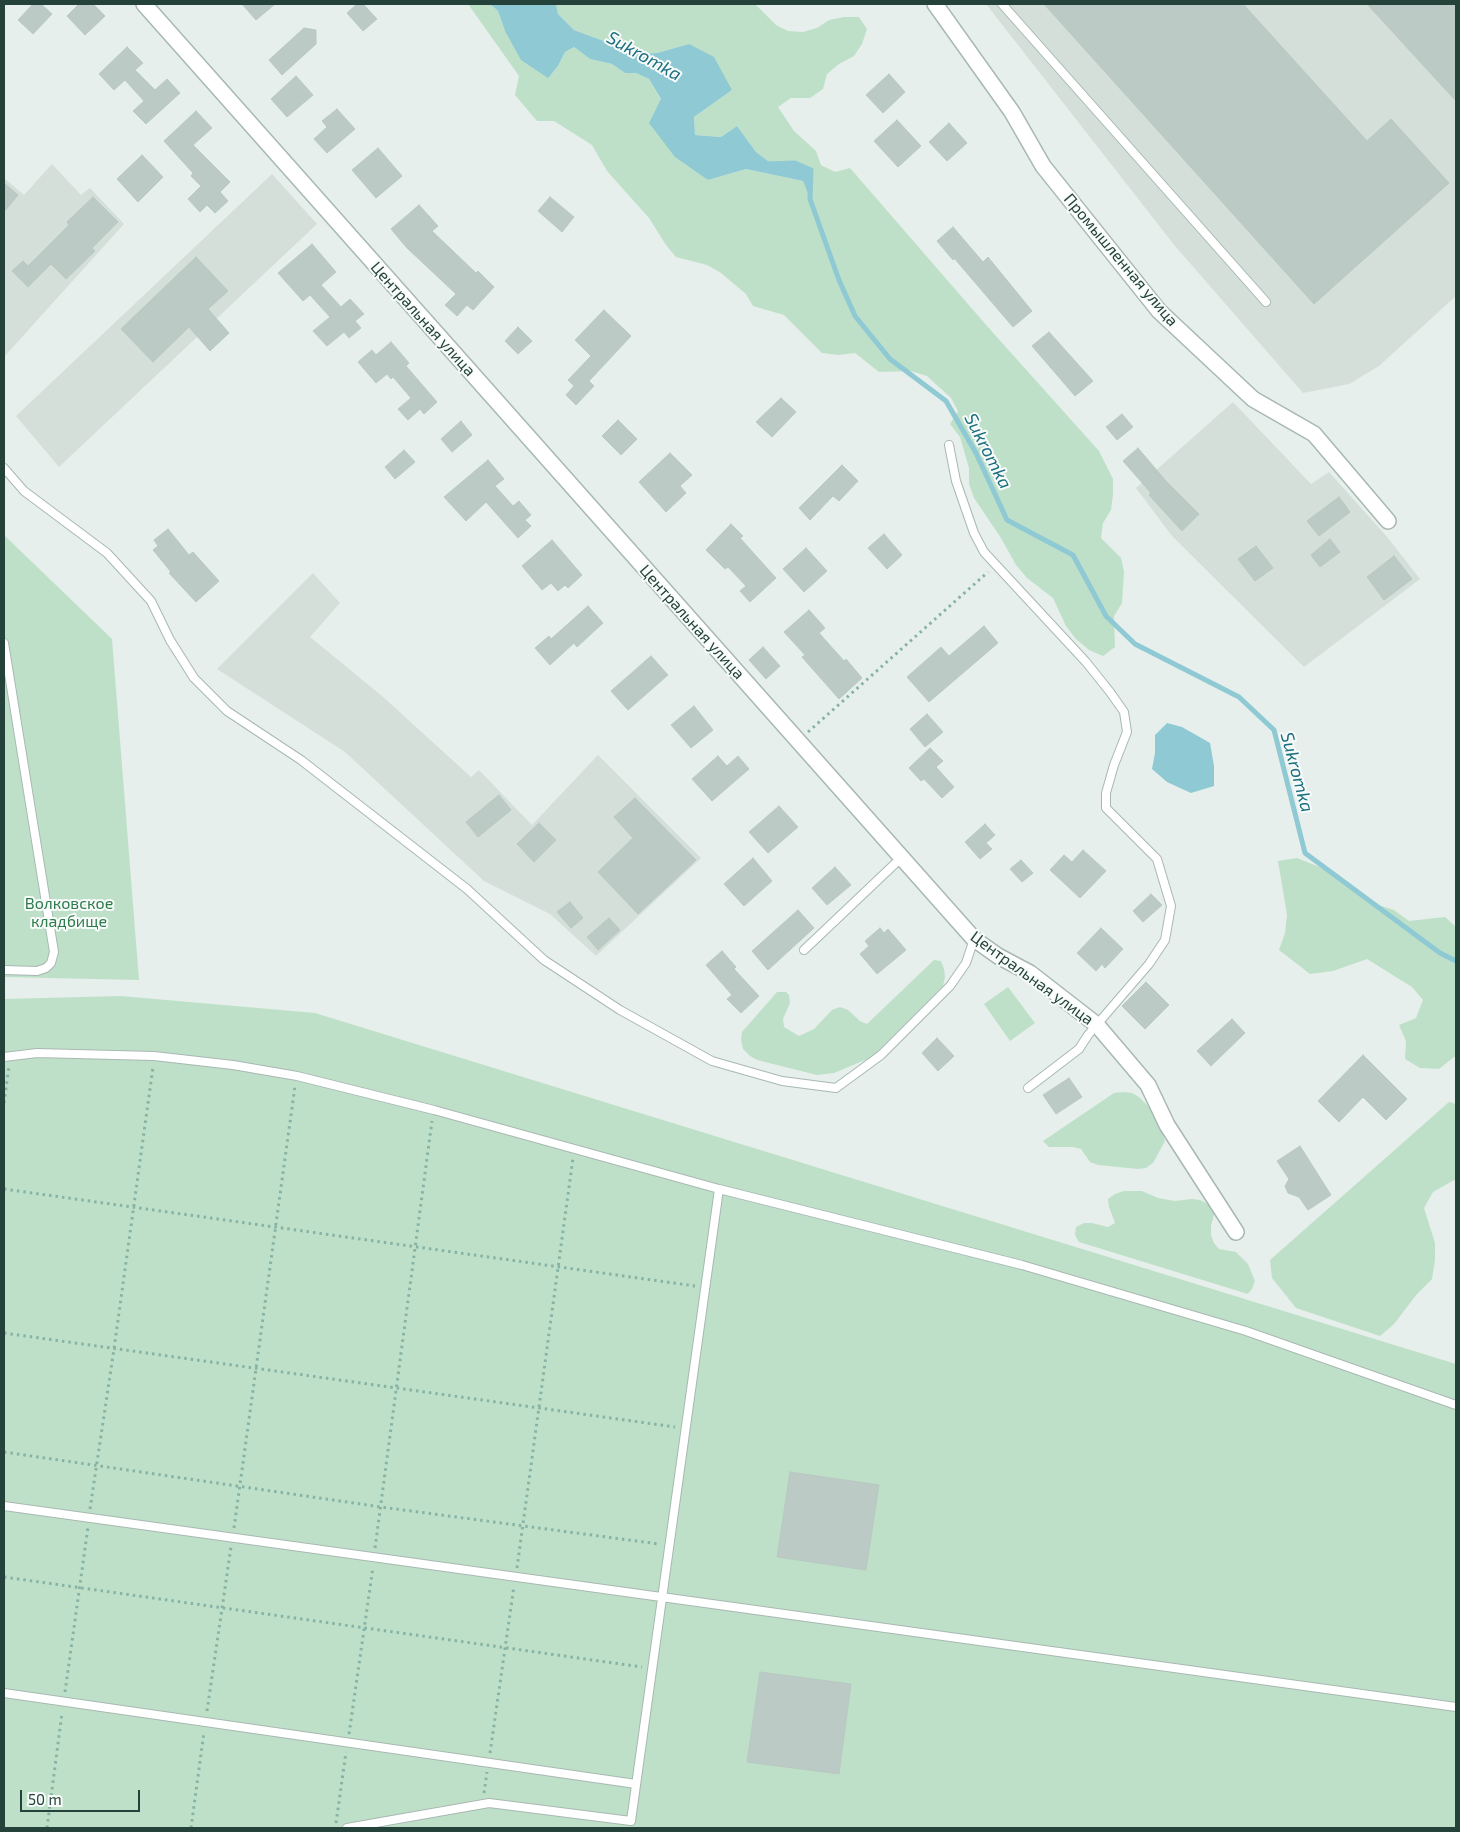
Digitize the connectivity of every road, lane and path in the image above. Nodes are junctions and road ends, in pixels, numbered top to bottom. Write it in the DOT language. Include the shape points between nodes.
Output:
graph roads {
  1 [pos="144,4"];
  2 [pos="935,4"];
  3 [pos="1002,4"];
  4 [pos="1266,302"];
  5 [pos="949,445"];
  6 [pos="4,468"];
  7 [pos="1388,521"];
  8 [pos="996,565"];
  9 [pos="4,644"];
  10 [pos="798,741"];
  11 [pos="901,858"];
  12 [pos="974,939"];
  13 [pos="804,950"];
  14 [pos="4,970"];
  15 [pos="1097,1025"];
  16 [pos="154,1056"];
  17 [pos="7,1057"];
  18 [pos="297,1076"];
  19 [pos="1028,1088"];
  20 [pos="4,1103"];
  21 [pos="434,1110"];
  22 [pos="574,1150"];
  23 [pos="4,1189"];
  24 [pos="719,1189"];
  25 [pos="133,1207"];
  26 [pos="276,1227"];
  27 [pos="1236,1232"];
  28 [pos="416,1247"];
  29 [pos="559,1266"];
  30 [pos="705,1287"];
  31 [pos="4,1333"];
  32 [pos="114,1349"];
  33 [pos="256,1368"];
  34 [pos="398,1388"];
  35 [pos="1456,1405"];
  36 [pos="540,1408"];
  37 [pos="686,1428"];
  38 [pos="4,1452"];
  39 [pos="240,1487"];
  40 [pos="4,1506"];
  41 [pos="381,1507"];
  42 [pos="523,1525"];
  43 [pos="232,1537"];
  44 [pos="669,1545"];
  45 [pos="374,1557"];
  46 [pos="516,1576"];
  47 [pos="4,1577"];
  48 [pos="662,1598"];
  49 [pos="222,1608"];
  50 [pos="364,1627"];
  51 [pos="505,1648"];
  52 [pos="652,1669"];
  53 [pos="4,1693"];
  54 [pos="64,1702"];
  55 [pos="1456,1707"];
  56 [pos="206,1722"];
  57 [pos="347,1742"];
  58 [pos="488,1763"];
  59 [pos="636,1784"];
  60 [pos="483,1803"];
  61 [pos="46,1828"];
  62 [pos="191,1828"];
  63 [pos="335,1828"];
  64 [pos="347,1828"];
  1 -- 10 [label="street, Центральная улица"];
  2 -- 7 [label="street, Промышленная улица" via="1012,112 1043,166 1159,311 1253,399 1314,434"];
  3 -- 4 [label="lane"];
  5 -- 8 [label="lane" via="956,481 974,533 984,552"];
  6 -- 12 [label="lane" via="24,490 108,553 151,601 194,678 227,711 301,760 467,889 544,960 620,1010 712,1061 782,1081 836,1088 881,1055 950,986 966,963"];
  8 -- 10 [label="path"];
  8 -- 15 [label="lane" via="1086,662 1124,712 1127,732 1106,793 1106,808 1157,859 1171,906 1165,940"];
  9 -- 14 [label="lane" via="54,952 46,968 37,971"];
  10 -- 11 [label="street, Центральная улица"];
  11 -- 12 [label="street, Центральная улица"];
  11 -- 13 [label="lane"];
  12 -- 15 [label="street, Центральная улица" via="1030,973"];
  15 -- 19 [label="lane" via="1079,1049"];
  15 -- 27 [label="street, Центральная улица" via="1148,1085 1167,1125"];
  16 -- 17 [label="lane" via="37,1052"];
  16 -- 18 [label="lane"];
  16 -- 25 [label="path"];
  17 -- 20 [label="path"];
  18 -- 21 [label="lane"];
  18 -- 26 [label="path"];
  21 -- 22 [label="lane"];
  21 -- 28 [label="path"];
  22 -- 24 [label="lane"];
  22 -- 29 [label="path"];
  23 -- 25 [label="path"];
  24 -- 30 [label="lane"];
  24 -- 35 [label="lane" via="1022,1265 1246,1331"];
  25 -- 26 [label="path"];
  25 -- 32 [label="path"];
  26 -- 28 [label="path"];
  26 -- 33 [label="path"];
  28 -- 29 [label="path"];
  28 -- 34 [label="path"];
  29 -- 30 [label="path"];
  29 -- 36 [label="path"];
  30 -- 37 [label="lane"];
  31 -- 32 [label="path"];
  32 -- 33 [label="path"];
  33 -- 34 [label="path"];
  33 -- 39 [label="path"];
  34 -- 36 [label="path"];
  34 -- 41 [label="path"];
  36 -- 37 [label="path"];
  36 -- 42 [label="path"];
  37 -- 44 [label="lane"];
  38 -- 39 [label="path"];
  39 -- 41 [label="path"];
  39 -- 43 [label="path"];
  40 -- 43 [label="lane"];
  41 -- 42 [label="path"];
  41 -- 45 [label="path"];
  42 -- 44 [label="path"];
  42 -- 46 [label="path"];
  43 -- 45 [label="lane"];
  43 -- 49 [label="path"];
  44 -- 48 [label="lane"];
  45 -- 46 [label="lane"];
  45 -- 50 [label="path"];
  46 -- 48 [label="lane"];
  46 -- 51 [label="path"];
  47 -- 49 [label="path"];
  48 -- 52 [label="lane"];
  48 -- 55 [label="lane"];
  49 -- 50 [label="path"];
  49 -- 56 [label="path"];
  50 -- 51 [label="path"];
  50 -- 57 [label="path"];
  51 -- 52 [label="path"];
  51 -- 58 [label="path"];
  52 -- 59 [label="lane"];
  53 -- 54 [label="lane"];
  54 -- 56 [label="lane"];
  54 -- 61 [label="path"];
  56 -- 57 [label="lane"];
  56 -- 62 [label="path"];
  57 -- 58 [label="lane"];
  57 -- 63 [label="path"];
  58 -- 59 [label="lane"];
  58 -- 60 [label="path"];
  59 -- 60 [label="lane" via="631,1821"];
  60 -- 64 [label="lane"];
}
